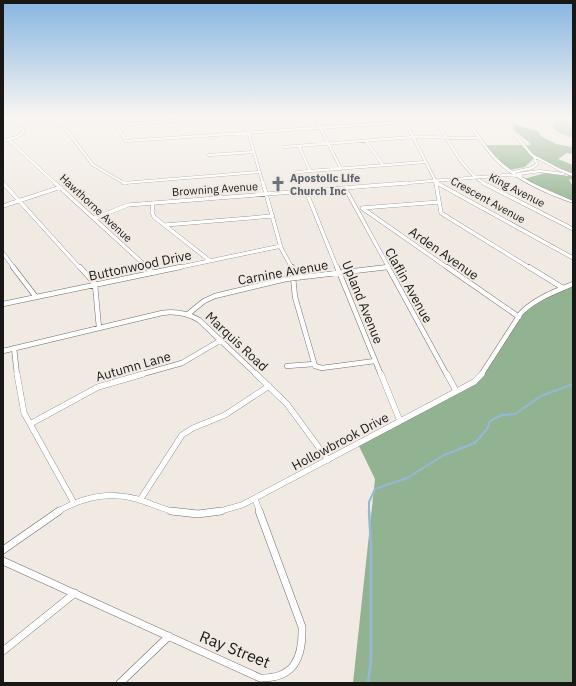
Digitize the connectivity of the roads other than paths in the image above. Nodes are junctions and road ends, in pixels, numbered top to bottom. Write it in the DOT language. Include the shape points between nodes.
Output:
graph roads {
  1 [pos="19,149"];
  2 [pos="81,149"];
  3 [pos="253,149"];
  4 [pos="300,149"];
  5 [pos="331,149"];
  6 [pos="372,149"];
  7 [pos="419,149"];
  8 [pos="454,149"];
  9 [pos="489,149"];
  10 [pos="527,149"];
  11 [pos="254,152"];
  12 [pos="209,155"];
  13 [pos="534,157"];
  14 [pos="425,162"];
  15 [pos="537,164"];
  16 [pos="548,164"];
  17 [pos="383,165"];
  18 [pos="554,167"];
  19 [pos="341,169"];
  20 [pos="310,171"];
  21 [pos="544,171"];
  22 [pos="260,172"];
  23 [pos="297,172"];
  24 [pos="516,173"];
  25 [pos="571,174"];
  26 [pos="506,175"];
  27 [pos="475,177"];
  28 [pos="435,181"];
  29 [pos="3,183"];
  30 [pos="61,187"];
  31 [pos="345,188"];
  32 [pos="306,191"];
  33 [pos="267,194"];
  34 [pos="20,201"];
  35 [pos="439,202"];
  36 [pos="573,202"];
  37 [pos="153,203"];
  38 [pos="3,206"];
  39 [pos="362,208"];
  40 [pos="356,209"];
  41 [pos="273,216"];
  42 [pos="95,218"];
  43 [pos="165,225"];
  44 [pos="573,229"];
  45 [pos="280,246"];
  46 [pos="3,253"];
  47 [pos="573,258"];
  48 [pos="209,260"];
  49 [pos="388,267"];
  50 [pos="339,272"];
  51 [pos="153,273"];
  52 [pos="294,279"];
  53 [pos="573,284"];
  54 [pos="96,285"];
  55 [pos="563,288"];
  56 [pos="36,297"];
  57 [pos="3,304"];
  58 [pos="188,314"];
  59 [pos="519,317"];
  60 [pos="99,328"];
  61 [pos="221,340"];
  62 [pos="14,348"];
  63 [pos="3,351"];
  64 [pos="375,361"];
  65 [pos="314,364"];
  66 [pos="287,366"];
  67 [pos="269,386"];
  68 [pos="456,391"];
  69 [pos="400,421"];
  70 [pos="30,424"];
  71 [pos="328,460"];
  72 [pos="255,499"];
  73 [pos="140,500"];
  74 [pos="74,503"];
  75 [pos="3,550"];
  76 [pos="3,561"];
  77 [pos="75,593"];
  78 [pos="169,636"];
  79 [pos="3,651"];
  80 [pos="120,683"];
  1 -- 30 [label="street, Hawthorne Avenue"];
  2 -- 22 [label="street" via="93,165 124,183"];
  3 -- 11 [label="street"];
  4 -- 20 [label="street"];
  5 -- 19 [label="street"];
  6 -- 17 [label="street"];
  7 -- 14 [label="street, Crescent Avenue"];
  8 -- 27 [label="street, King Avenue"];
  9 -- 24 [label="street" via="498,161"];
  10 -- 13 [label="street"];
  11 -- 12 [label="street"];
  11 -- 22 [label="street"];
  13 -- 15 [label="street"];
  13 -- 16 [label="street"];
  14 -- 17 [label="street"];
  14 -- 28 [label="street, Crescent Avenue"];
  15 -- 16 [label="street"];
  15 -- 24 [label="street"];
  16 -- 18 [label="street"];
  17 -- 19 [label="street"];
  18 -- 21 [label="street"];
  18 -- 25 [label="street"];
  19 -- 20 [label="street"];
  20 -- 23 [label="street"];
  21 -- 24 [label="street"];
  21 -- 25 [label="street"];
  22 -- 33 [label="street"];
  24 -- 26 [label="street, Browning Avenue"];
  24 -- 26 [label="street" via="510,172"];
  24 -- 36 [label="street"];
  26 -- 27 [label="street, Browning Avenue"];
  27 -- 28 [label="street, Browning Avenue"];
  27 -- 44 [label="street, King Avenue"];
  28 -- 31 [label="street, Browning Avenue"];
  28 -- 35 [label="street"];
  28 -- 47 [label="street, Crescent Avenue"];
  29 -- 34 [label="street"];
  30 -- 34 [label="street"];
  30 -- 42 [label="street, Hawthorne Avenue"];
  31 -- 32 [label="street, Browning Avenue"];
  31 -- 40 [label="street, Claflin Avenue"];
  32 -- 33 [label="street, Browning Avenue"];
  32 -- 50 [label="street, Upland Avenue"];
  33 -- 37 [label="street, Browning Avenue"];
  33 -- 41 [label="street"];
  34 -- 38 [label="street"];
  34 -- 54 [label="street"];
  35 -- 39 [label="street"];
  35 -- 55 [label="street" via="441,213"];
  37 -- 42 [label="street, Browning Avenue" via="128,205"];
  37 -- 43 [label="street" via="153,215"];
  39 -- 40 [label="street"];
  39 -- 59 [label="street, Arden Avenue"];
  40 -- 49 [label="street, Claflin Avenue"];
  41 -- 43 [label="street"];
  41 -- 45 [label="street"];
  42 -- 51 [label="street, Hawthorne Avenue"];
  43 -- 48 [label="street"];
  45 -- 48 [label="street, Buttonwood Drive"];
  45 -- 52 [label="street" via="292,266"];
  46 -- 56 [label="street"];
  48 -- 51 [label="street, Buttonwood Drive"];
  49 -- 50 [label="street, Carnine Avenue"];
  49 -- 68 [label="street, Claflin Avenue"];
  50 -- 52 [label="street, Carnine Avenue"];
  50 -- 64 [label="street, Upland Avenue"];
  51 -- 54 [label="street, Buttonwood Drive"];
  52 -- 58 [label="street, Carnine Avenue" via="215,296 198,304"];
  52 -- 65 [label="street" via="295,297"];
  53 -- 55 [label="street, Hollowbrook Drive"];
  54 -- 56 [label="street, Buttonwood Drive"];
  54 -- 60 [label="street"];
  55 -- 59 [label="street, Hollowbrook Drive" via="532,302"];
  56 -- 57 [label="street, Buttonwood Drive"];
  58 -- 60 [label="street, Marquis Road" via="169,312"];
  58 -- 61 [label="street, Marquis Road" via="199,320"];
  59 -- 68 [label="street, Hollowbrook Drive" via="480,377"];
  60 -- 62 [label="street, Marquis Road"];
  61 -- 67 [label="street, Marquis Road"];
  61 -- 70 [label="street, Autumn Lane" via="182,363 98,387"];
  62 -- 63 [label="street, Marquis Road"];
  62 -- 70 [label="street" via="21,403"];
  64 -- 65 [label="street" via="322,368 317,368"];
  64 -- 69 [label="street, Upland Avenue"];
  65 -- 66 [label="street"];
  67 -- 71 [label="street, Marquis Road" via="295,413"];
  67 -- 73 [label="street" via="225,415 182,435"];
  68 -- 69 [label="street, Hollowbrook Drive"];
  69 -- 71 [label="street, Hollowbrook Drive"];
  70 -- 74 [label="street"];
  71 -- 72 [label="street, Hollowbrook Drive"];
  72 -- 73 [label="street, Hollowbrook Drive" via="228,510 199,514 171,511"];
  72 -- 78 [label="street, Ray Street" via="302,627 302,648 294,666 278,678 260,678"];
  73 -- 74 [label="street, Hollowbrook Drive" via="127,496 104,495"];
  74 -- 75 [label="street, Hollowbrook Drive" via="56,512"];
  76 -- 77 [label="street, Ray Street"];
  77 -- 78 [label="street, Ray Street"];
  77 -- 79 [label="street"];
  78 -- 80 [label="street"];
}
